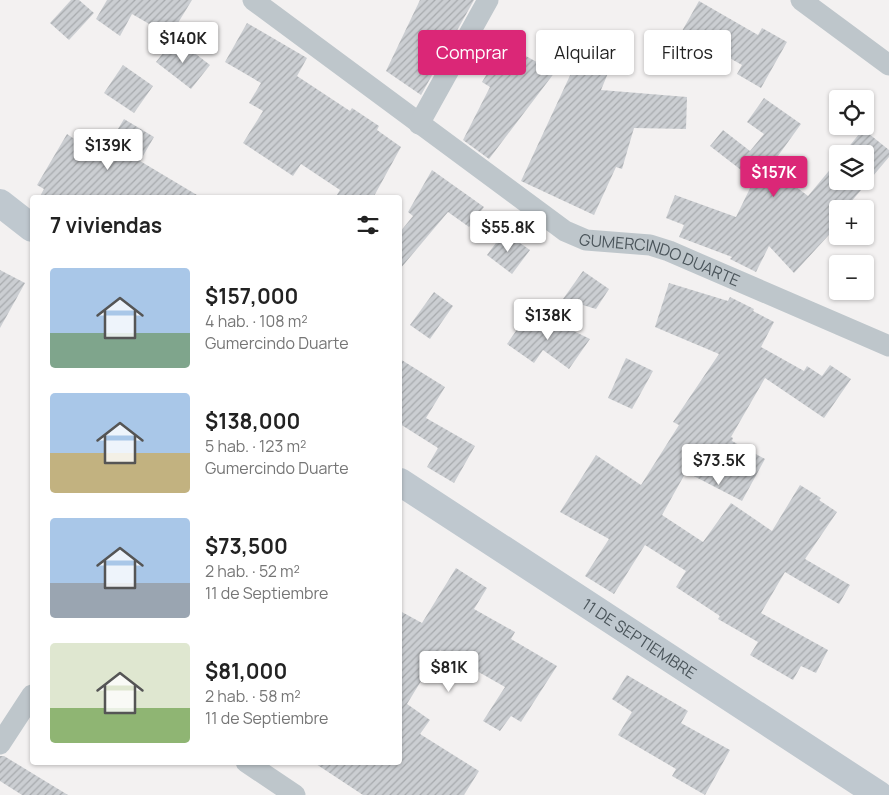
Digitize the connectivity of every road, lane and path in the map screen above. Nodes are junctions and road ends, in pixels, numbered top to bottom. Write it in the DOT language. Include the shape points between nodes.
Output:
graph roads {
  1 [pos="253,0"];
  2 [pos="488,0"];
  3 [pos="801,0"];
  4 [pos="889,65"];
  5 [pos="420,124"];
  6 [pos="0,203"];
  7 [pos="30,226"];
  8 [pos="889,346"];
  9 [pos="402,483"];
  10 [pos="30,698"];
  11 [pos="0,744"];
  12 [pos="250,765"];
  13 [pos="295,795"];
  14 [pos="879,795"];
  1 -- 5 [label="street, GUMERCINDO DUARTE"];
  2 -- 5 [label="street"];
  3 -- 4 [label="street"];
  5 -- 8 [label="street, GUMERCINDO DUARTE" via="565,232 586,240 650,245 669,251"];
  6 -- 7 [label="main road"];
  9 -- 14 [label="main road, 11 DE SEPTIEMBRE"];
  10 -- 11 [label="street"];
  12 -- 13 [label="street"];
}
